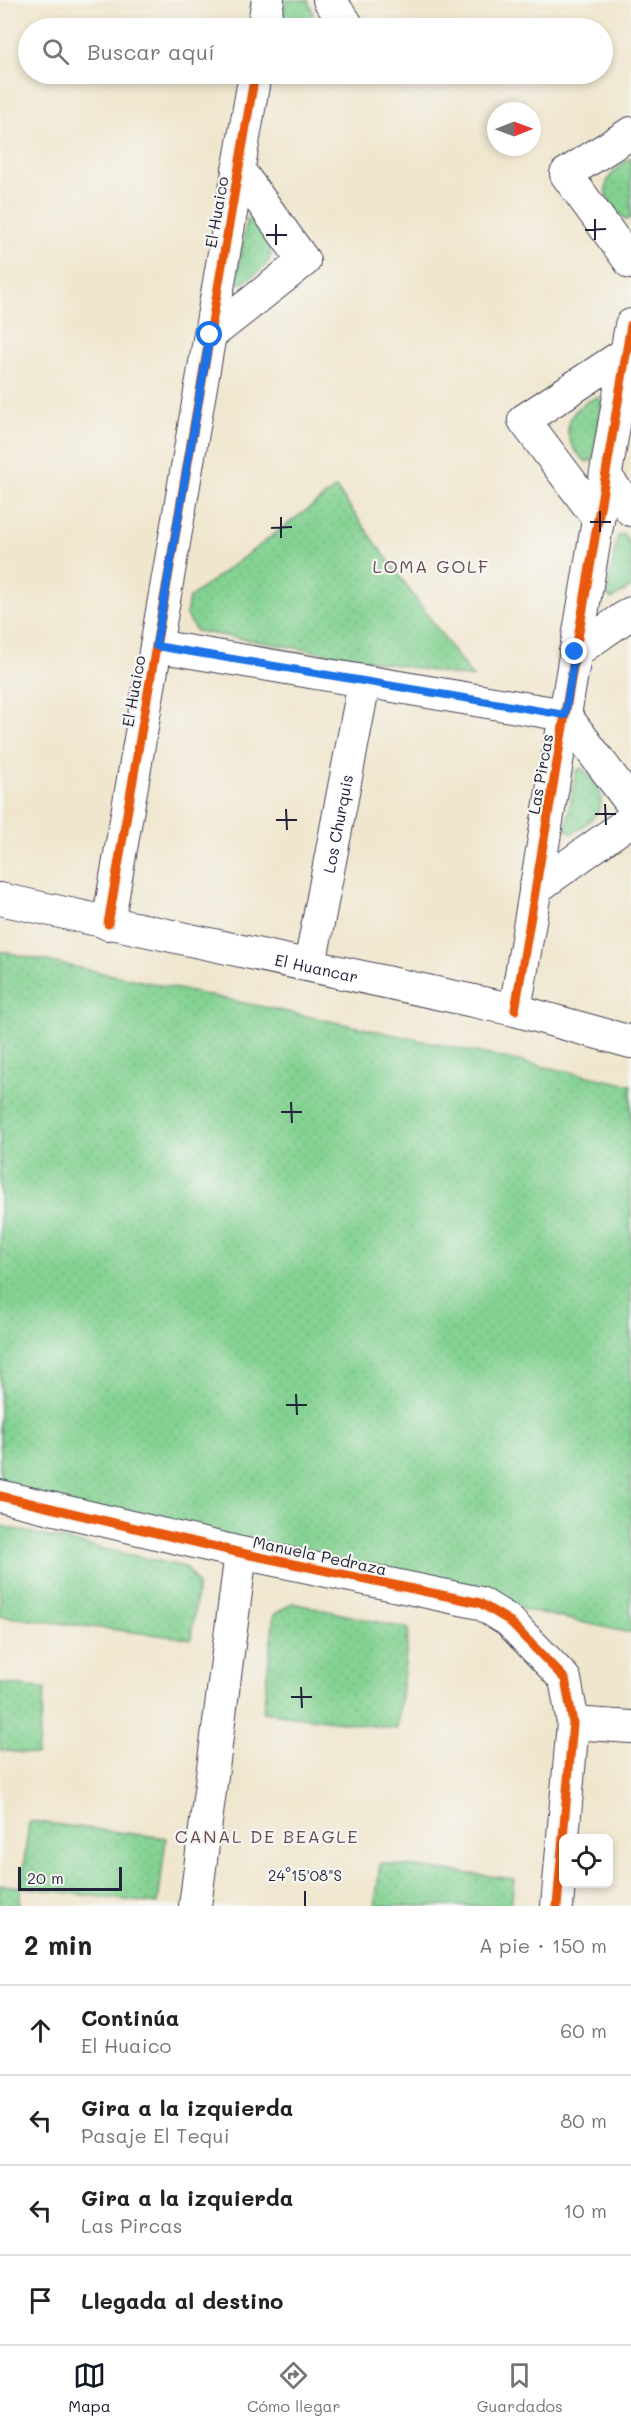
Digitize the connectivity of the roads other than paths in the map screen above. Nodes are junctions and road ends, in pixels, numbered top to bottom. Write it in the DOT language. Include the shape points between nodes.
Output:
graph roads {
  1 [pos="268,0"];
  2 [pos="329,0"];
  3 [pos="265,18"];
  4 [pos="342,18"];
  5 [pos="260,84"];
  6 [pos="631,133"];
  7 [pos="238,170"];
  8 [pos="631,263"];
  9 [pos="210,335"];
  10 [pos="629,339"];
  11 [pos="625,397"];
  12 [pos="606,477"];
  13 [pos="631,510"];
  14 [pos="598,518"];
  15 [pos="631,613"];
  16 [pos="156,646"];
  17 [pos="575,652"];
  18 [pos="364,683"];
  19 [pos="565,715"];
  20 [pos="631,803"];
  21 [pos="631,820"];
  22 [pos="535,889"];
  23 [pos="0,899"];
  24 [pos="108,924"];
  25 [pos="310,965"];
  26 [pos="515,1010"];
  27 [pos="631,1042"];
  28 [pos="0,1496"];
  29 [pos="241,1553"];
  30 [pos="573,1723"];
  31 [pos="631,1727"];
  32 [pos="195,1906"];
  33 [pos="556,1906"];
  1 -- 3 [label="street"];
  2 -- 4 [label="street"];
  5 -- 7 [label="street, El Huaico"];
  6 -- 8 [label="street" via="566,174"];
  7 -- 9 [label="street, El Huaico"];
  7 -- 9 [label="street" via="304,261"];
  9 -- 16 [label="street, El Huaico"];
  10 -- 11 [label="street, Las Pircas"];
  10 -- 14 [label="street, Las Pircas" via="524,420"];
  11 -- 12 [label="street, Las Pircas"];
  12 -- 13 [label="street"];
  12 -- 14 [label="street, Las Pircas"];
  14 -- 17 [label="street, Las Pircas"];
  15 -- 17 [label="street"];
  16 -- 18 [label="street"];
  16 -- 24 [label="street, El Huaico"];
  17 -- 19 [label="street, Las Pircas"];
  18 -- 19 [label="street"];
  18 -- 25 [label="street, Los Churquis"];
  19 -- 20 [label="street, Las Pircas"];
  19 -- 22 [label="street, Las Pircas"];
  21 -- 22 [label="street"];
  22 -- 26 [label="street, Las Pircas"];
  23 -- 24 [label="street, El Huancar"];
  24 -- 25 [label="street, El Huancar"];
  25 -- 26 [label="street, El Huancar"];
  26 -- 27 [label="street, El Huancar"];
  28 -- 29 [label="street, Manuela Pedraza"];
  29 -- 30 [label="street, Manuela Pedraza" via="480,1603 508,1620 564,1679"];
  29 -- 32 [label="street"];
  30 -- 31 [label="street"];
  30 -- 33 [label="street, Manuela Pedraza"];
}
